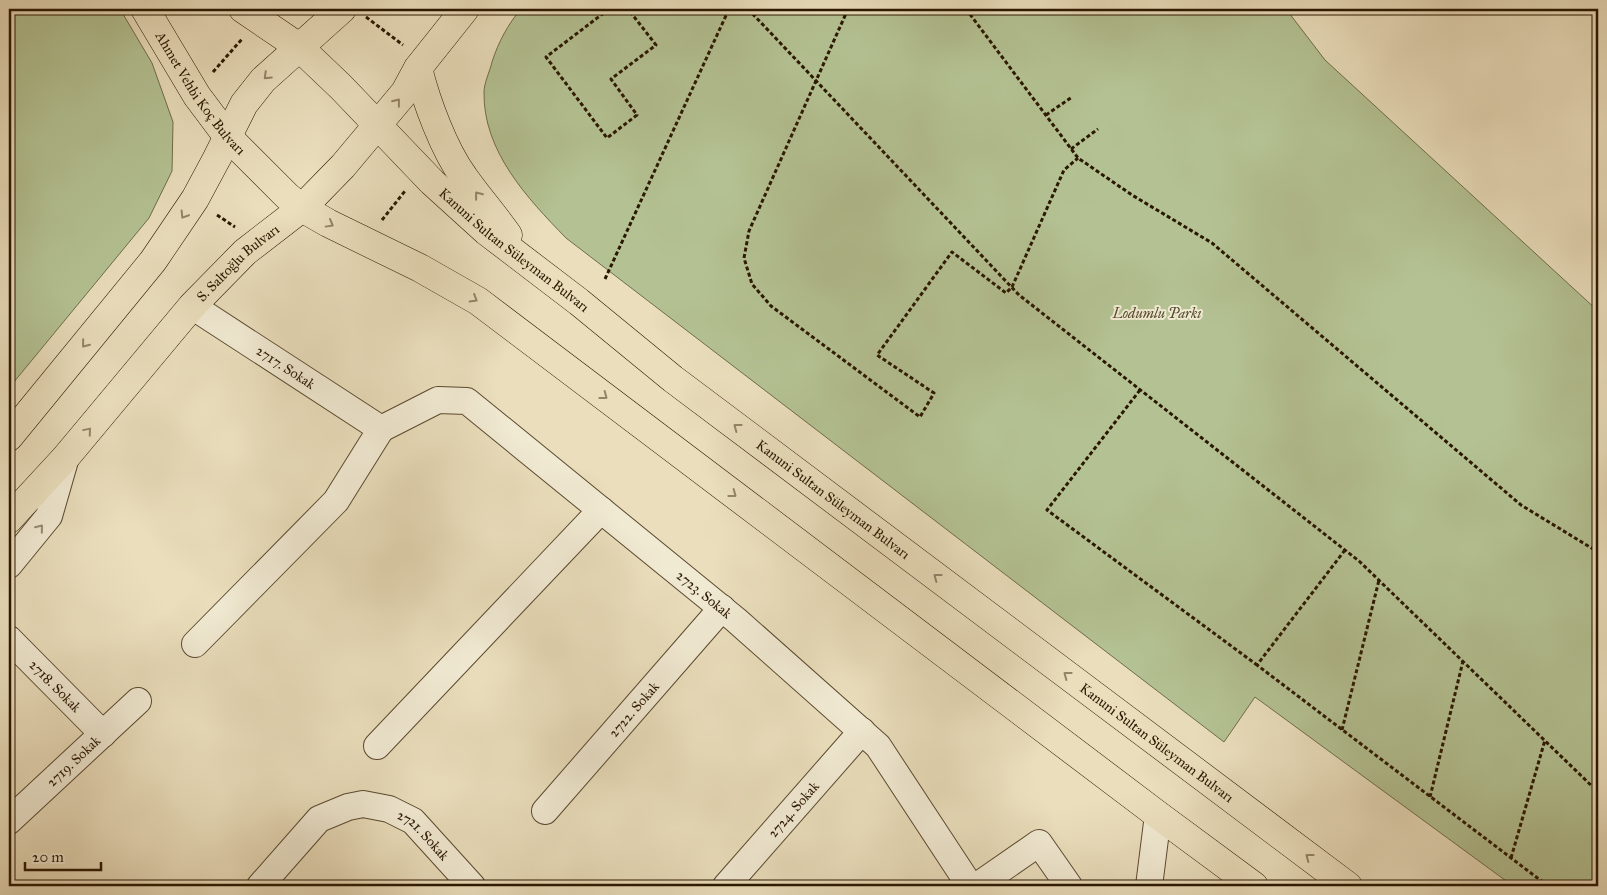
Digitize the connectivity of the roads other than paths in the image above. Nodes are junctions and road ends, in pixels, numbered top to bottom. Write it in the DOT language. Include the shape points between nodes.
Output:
graph roads {
  1 [pos="145,9"];
  2 [pos="243,9"];
  3 [pos="465,9"];
  4 [pos="353,13"];
  5 [pos="299,47"];
  6 [pos="412,57"];
  7 [pos="378,126"];
  8 [pos="227,136"];
  9 [pos="302,208"];
  10 [pos="528,263"];
  11 [pos="192,306"];
  12 [pos="381,429"];
  13 [pos="9,438"];
  14 [pos="66,457"];
  15 [pos="601,510"];
  16 [pos="9,519"];
  17 [pos="9,565"];
  18 [pos="722,608"];
  19 [pos="9,639"];
  20 [pos="195,644"];
  21 [pos="138,701"];
  22 [pos="862,731"];
  23 [pos="103,734"];
  24 [pos="377,746"];
  25 [pos="545,811"];
  26 [pos="1158,816"];
  27 [pos="9,821"];
  28 [pos="260,886"];
  29 [pos="472,886"];
  30 [pos="726,886"];
  31 [pos="970,886"];
  32 [pos="977,886"];
  33 [pos="1069,886"];
  34 [pos="1149,886"];
  35 [pos="1254,886"];
  36 [pos="1348,886"];
  1 -- 8 [label="main road, Ahmet Vehbi Koç Bulvarı" via="197,96"];
  2 -- 5 [label="main road"];
  3 -- 6 [label="main road, S. Saltoğlu Bulvarı"];
  4 -- 5 [label="main road"];
  5 -- 7 [label="main road, Kanuni Sultan Süleyman Bulvarı"];
  5 -- 8 [label="main road, one-way" via="263,80 244,104"];
  7 -- 6 [label="main road, S. Saltoğlu Bulvarı, one-way" via="405,92"];
  10 -- 6 [label="main road, one-way" via="463,176 439,130"];
  7 -- 9 [label="main road, S. Saltoğlu Bulvarı"];
  7 -- 10 [label="main road, Kanuni Sultan Süleyman Bulvarı" via="432,182"];
  8 -- 9 [label="main road, Ahmet Vehbi Koç Bulvarı"];
  8 -- 13 [label="main road, one-way" via="195,199 154,261"];
  9 -- 11 [label="main road, S. Saltoğlu Bulvarı" via="245,252"];
  9 -- 26 [label="main road, one-way" via="478,301"];
  36 -- 10 [label="main road, Kanuni Sultan Süleyman Bulvarı, one-way" via="681,385"];
  11 -- 12 [label="street, 2717. Sokak"];
  14 -- 11 [label="main road, S. Saltoğlu Bulvarı, one-way"];
  12 -- 15 [label="street, 2723. Sokak" via="438,400 467,401"];
  12 -- 20 [label="street" via="336,501"];
  14 -- 16 [label="main road, S. Saltoğlu Bulvarı"];
  17 -- 14 [label="street, one-way" via="49,516"];
  15 -- 18 [label="street, 2723. Sokak"];
  15 -- 24 [label="street"];
  18 -- 22 [label="street, 2723. Sokak"];
  18 -- 25 [label="street, 2722. Sokak"];
  19 -- 23 [label="street, 2718. Sokak"];
  21 -- 23 [label="street, 2719. Sokak"];
  22 -- 30 [label="street, 2724. Sokak"];
  22 -- 31 [label="street, 2723. Sokak" via="878,746"];
  23 -- 27 [label="street, 2719. Sokak"];
  26 -- 34 [label="street"];
  26 -- 35 [label="main road"];
  28 -- 29 [label="street, 2721. Sokak" via="320,820 363,804 389,809 412,821"];
  32 -- 33 [label="street" via="1039,843"];
}
